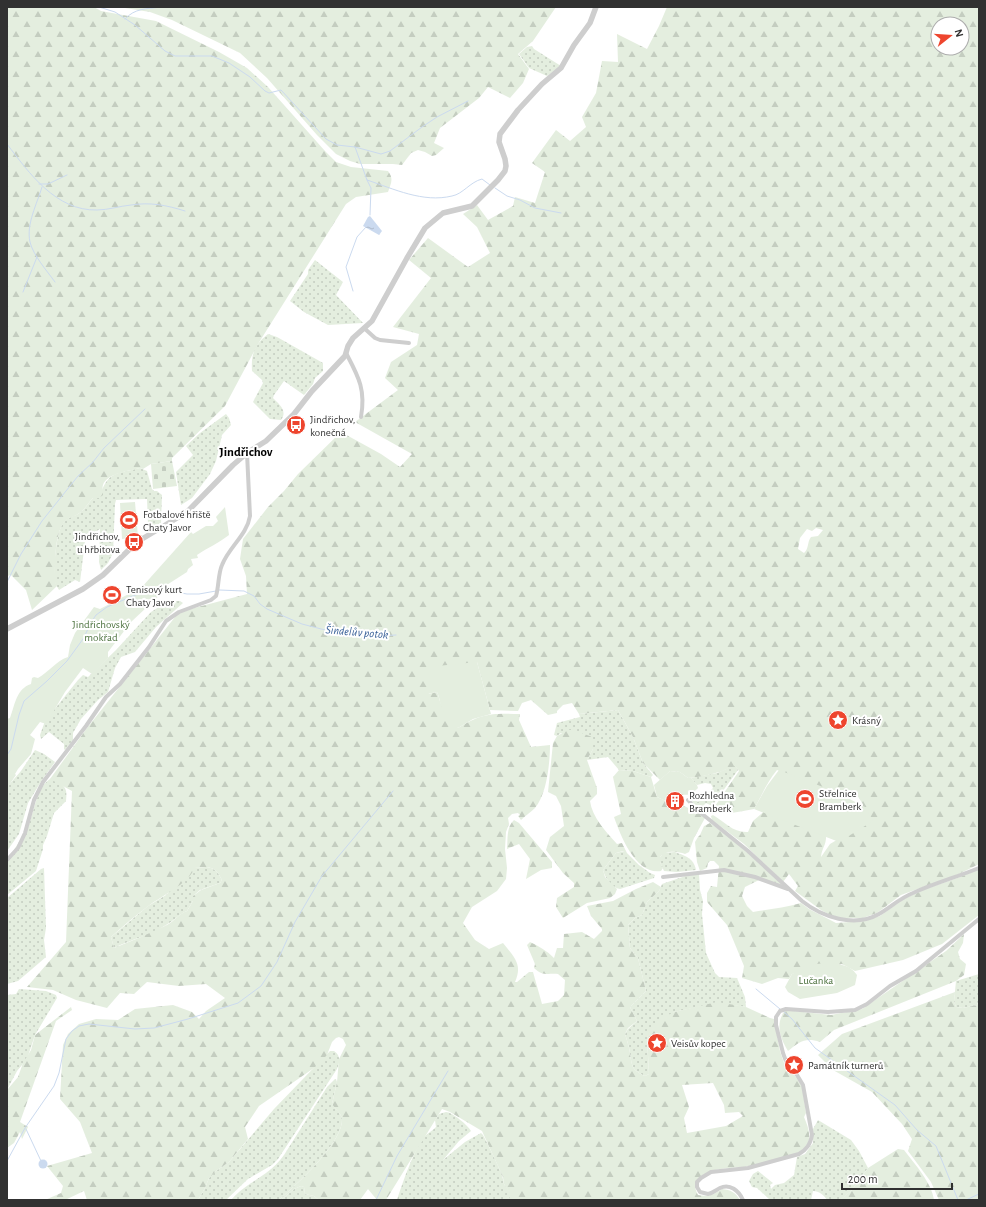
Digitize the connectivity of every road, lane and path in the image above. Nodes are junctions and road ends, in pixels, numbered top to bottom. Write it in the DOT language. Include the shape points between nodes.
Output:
graph roads {
  1 [pos="596,7"];
  2 [pos="364,328"];
  3 [pos="409,343"];
  4 [pos="346,353"];
  5 [pos="361,417"];
  6 [pos="247,453"];
  7 [pos="7,629"];
  8 [pos="688,800"];
  9 [pos="7,860"];
  10 [pos="979,868"];
  11 [pos="663,877"];
  12 [pos="791,890"];
  13 [pos="979,919"];
  14 [pos="743,1200"];
  1 -- 2 [label="street" via="590,23 561,68 542,84 500,134 499,142 505,159 505,171 472,206 443,213 425,228 375,315"];
  2 -- 3 [label="street" via="380,340"];
  2 -- 4 [label="street" via="348,346"];
  4 -- 5 [label="street" via="362,386"];
  4 -- 6 [label="street" via="294,414 266,441"];
  6 -- 7 [label="street" via="192,507 137,542 83,589"];
  6 -- 9 [label="street" via="249,522 226,555 216,596 179,612 166,621 149,647 120,684 106,697 43,782 34,800 25,833 18,848"];
  8 -- 12 [label="street"];
  10 -- 12 [label="street" via="912,893 880,914 861,919 827,916 810,908"];
  11 -- 12 [label="street" via="724,870 755,877"];
  13 -- 14 [label="street" via="916,971 855,1010 780,1011 776,1017 776,1025 787,1064 804,1085 811,1141 806,1150 799,1154 748,1168 711,1172 697,1182 700,1192 708,1194 719,1188 728,1187 741,1195"];
}
